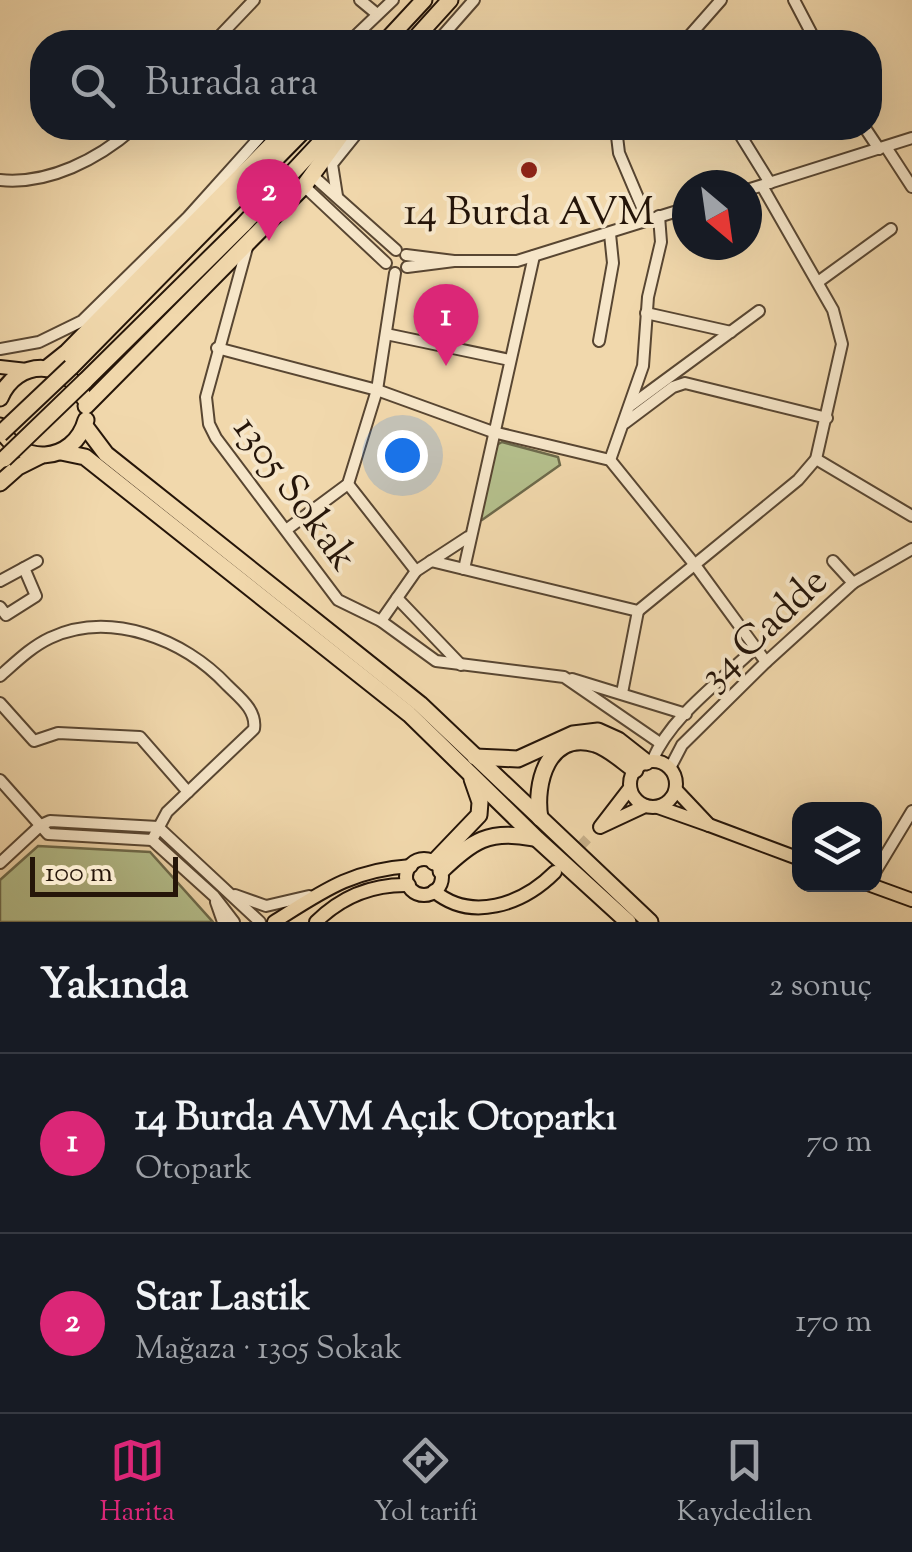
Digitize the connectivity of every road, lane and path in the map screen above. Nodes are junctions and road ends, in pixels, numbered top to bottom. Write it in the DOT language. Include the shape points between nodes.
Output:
graph roads {
  1 [pos="254,0"];
  2 [pos="360,0"];
  3 [pos="392,0"];
  4 [pos="424,0"];
  5 [pos="450,0"];
  6 [pos="474,0"];
  7 [pos="721,0"];
  8 [pos="794,0"];
  9 [pos="377,14"];
  10 [pos="225,30"];
  11 [pos="361,30"];
  12 [pos="395,30"];
  13 [pos="423,30"];
  14 [pos="447,30"];
  15 [pos="695,30"];
  16 [pos="810,30"];
  17 [pos="912,138"];
  18 [pos="117,140"];
  19 [pos="257,140"];
  20 [pos="276,140"];
  21 [pos="295,140"];
  22 [pos="323,140"];
  23 [pos="338,140"];
  24 [pos="351,140"];
  25 [pos="617,140"];
  26 [pos="742,140"];
  27 [pos="875,140"];
  28 [pos="882,148"];
  29 [pos="0,180"];
  30 [pos="309,181"];
  31 [pos="766,184"];
  32 [pos="762,185"];
  33 [pos="912,187"];
  34 [pos="338,196"];
  35 [pos="672,212"];
  36 [pos="659,216"];
  37 [pos="647,220"];
  38 [pos="890,229"];
  39 [pos="610,234"];
  40 [pos="248,243"];
  41 [pos="534,256"];
  42 [pos="403,257"];
  43 [pos="386,263"];
  44 [pos="395,273"];
  45 [pos="818,282"];
  46 [pos="759,311"];
  47 [pos="646,313"];
  48 [pos="731,332"];
  49 [pos="386,334"];
  50 [pos="599,341"];
  51 [pos="217,348"];
  52 [pos="0,349"];
  53 [pos="510,360"];
  54 [pos="0,367"];
  55 [pos="47,368"];
  56 [pos="27,370"];
  57 [pos="377,390"];
  58 [pos="0,398"];
  59 [pos="86,406"];
  60 [pos="630,407"];
  61 [pos="827,418"];
  62 [pos="624,423"];
  63 [pos="85,426"];
  64 [pos="0,430"];
  65 [pos="493,432"];
  66 [pos="60,452"];
  67 [pos="40,456"];
  68 [pos="816,459"];
  69 [pos="610,460"];
  70 [pos="2,461"];
  71 [pos="0,484"];
  72 [pos="348,484"];
  73 [pos="912,516"];
  74 [pos="286,530"];
  75 [pos="468,537"];
  76 [pos="912,549"];
  77 [pos="36,561"];
  78 [pos="431,561"];
  79 [pos="834,561"];
  80 [pos="695,565"];
  81 [pos="24,568"];
  82 [pos="464,570"];
  83 [pos="416,571"];
  84 [pos="0,581"];
  85 [pos="853,583"];
  86 [pos="397,598"];
  87 [pos="0,607"];
  88 [pos="638,612"];
  89 [pos="381,621"];
  90 [pos="755,648"];
  91 [pos="766,662"];
  92 [pos="461,666"];
  93 [pos="0,676"];
  94 [pos="564,677"];
  95 [pos="622,693"];
  96 [pos="0,703"];
  97 [pos="686,714"];
  98 [pos="660,743"];
  99 [pos="475,757"];
  100 [pos="644,764"];
  101 [pos="670,768"];
  102 [pos="470,776"];
  103 [pos="0,780"];
  104 [pos="630,788"];
  105 [pos="676,790"];
  106 [pos="188,792"];
  107 [pos="652,807"];
  108 [pos="912,811"];
  109 [pos="540,818"];
  110 [pos="709,825"];
  111 [pos="41,826"];
  112 [pos="158,827"];
  113 [pos="600,827"];
  114 [pos="588,838"];
  115 [pos="537,839"];
  116 [pos="152,840"];
  117 [pos="792,856"];
  118 [pos="882,861"];
  119 [pos="0,863"];
  120 [pos="411,866"];
  121 [pos="438,866"];
  122 [pos="556,872"];
  123 [pos="409,885"];
  124 [pos="882,889"];
  125 [pos="434,891"];
  126 [pos="219,893"];
  127 [pos="320,893"];
  128 [pos="912,900"];
  129 [pos="330,908"];
  130 [pos="223,922"];
  131 [pos="234,922"];
  132 [pos="260,922"];
  133 [pos="274,922"];
  134 [pos="316,922"];
  135 [pos="324,922"];
  136 [pos="628,922"];
  137 [pos="650,922"];
  1 -- 10 [label="street"];
  2 -- 9 [label="street"];
  3 -- 9 [label="street"];
  4 -- 12 [label="highway"];
  5 -- 13 [label="highway"];
  6 -- 14 [label="street"];
  7 -- 15 [label="street"];
  8 -- 16 [label="street"];
  9 -- 11 [label="street"];
  17 -- 28 [label="street"];
  18 -- 29 [label="street" via="86,162 27,180"];
  19 -- 52 [label="street" via="82,321 39,342"];
  20 -- 55 [label="highway"];
  21 -- 64 [label="highway, bridge"];
  22 -- 70 [label="highway, bridge"];
  23 -- 30 [label="highway"];
  24 -- 34 [label="street" via="332,164"];
  25 -- 37 [label="street"];
  26 -- 31 [label="street"];
  27 -- 28 [label="street"];
  28 -- 31 [label="street"];
  28 -- 33 [label="street"];
  30 -- 34 [label="street"];
  30 -- 40 [label="highway"];
  30 -- 43 [label="street"];
  31 -- 32 [label="street"];
  31 -- 45 [label="street"];
  34 -- 42 [label="street"];
  35 -- 36 [label="street"];
  36 -- 37 [label="street"];
  36 -- 47 [label="street"];
  37 -- 39 [label="street"];
  38 -- 45 [label="street"];
  39 -- 41 [label="street"];
  39 -- 50 [label="street" via="614,263"];
  40 -- 51 [label="street, 1305 Sokak"];
  40 -- 59 [label="highway"];
  41 -- 42 [label="street"];
  41 -- 53 [label="street"];
  42 -- 43 [label="street" via="387,256"];
  42 -- 44 [label="street"];
  43 -- 44 [label="street"];
  44 -- 49 [label="street"];
  45 -- 61 [label="street" via="842,344"];
  46 -- 48 [label="street"];
  47 -- 48 [label="street"];
  47 -- 60 [label="street"];
  48 -- 60 [label="street"];
  49 -- 53 [label="street"];
  49 -- 57 [label="street"];
  51 -- 57 [label="street"];
  51 -- 74 [label="street, 1305 Sokak" via="206,397 210,424"];
  53 -- 65 [label="street"];
  54 -- 56 [label="main road"];
  55 -- 56 [label="highway"];
  55 -- 59 [label="highway" via="69,376"];
  56 -- 58 [label="highway"];
  57 -- 65 [label="street"];
  57 -- 72 [label="street"];
  59 -- 63 [label="highway"];
  60 -- 62 [label="street"];
  61 -- 62 [label="street" via="685,383"];
  61 -- 68 [label="street"];
  62 -- 69 [label="street"];
  63 -- 66 [label="highway"];
  63 -- 99 [label="highway" via="106,454 420,704"];
  64 -- 67 [label="highway" via="19,450"];
  65 -- 69 [label="street"];
  65 -- 75 [label="street"];
  66 -- 67 [label="highway"];
  66 -- 102 [label="highway" via="85,457 410,714"];
  67 -- 71 [label="highway"];
  68 -- 73 [label="street"];
  68 -- 80 [label="street"];
  69 -- 80 [label="street"];
  72 -- 74 [label="street"];
  72 -- 83 [label="street"];
  74 -- 89 [label="street, 1305 Sokak" via="338,600"];
  75 -- 78 [label="street"];
  75 -- 82 [label="street"];
  76 -- 85 [label="street, 34 Cadde"];
  77 -- 81 [label="street"];
  78 -- 82 [label="street"];
  78 -- 83 [label="street"];
  79 -- 85 [label="street"];
  80 -- 88 [label="street"];
  80 -- 90 [label="street"];
  81 -- 84 [label="street"];
  81 -- 87 [label="street" via="36,596 6,615"];
  82 -- 88 [label="street"];
  83 -- 86 [label="street"];
  85 -- 91 [label="street, 34 Cadde"];
  86 -- 89 [label="street"];
  86 -- 92 [label="street"];
  88 -- 95 [label="street"];
  89 -- 92 [label="street, 1305 Sokak" via="436,661"];
  90 -- 91 [label="street"];
  90 -- 97 [label="street"];
  91 -- 101 [label="street, 34 Cadde" via="682,745"];
  92 -- 94 [label="street, 1305 Sokak"];
  93 -- 106 [label="street" via="36,645 76,630 127,631 176,644 224,682 256,720 250,736"];
  94 -- 95 [label="street"];
  94 -- 98 [label="street, 1305 Sokak"];
  95 -- 97 [label="street"];
  96 -- 106 [label="street" via="34,741 58,733 140,736"];
  97 -- 98 [label="street"];
  98 -- 100 [label="street"];
  99 -- 100 [label="highway" via="518,759 564,737 598,731"];
  99 -- 109 [label="highway"];
  100 -- 101 [label="main road"];
  100 -- 104 [label="main road"];
  100 -- 109 [label="highway" via="594,744 560,750 538,781"];
  101 -- 105 [label="main road"];
  102 -- 115 [label="highway"];
  102 -- 121 [label="highway" via="478,815"];
  103 -- 111 [label="street"];
  104 -- 107 [label="main road" via="635,799"];
  104 -- 113 [label="main road"];
  105 -- 107 [label="main road" via="670,801"];
  105 -- 110 [label="main road"];
  106 -- 112 [label="street"];
  107 -- 110 [label="main road"];
  107 -- 113 [label="main road"];
  108 -- 118 [label="street"];
  109 -- 137 [label="highway"];
  110 -- 117 [label="main road"];
  111 -- 112 [label="street" via="50,821"];
  111 -- 116 [label="street" via="48,834"];
  111 -- 119 [label="street"];
  112 -- 116 [label="street"];
  112 -- 126 [label="street"];
  113 -- 114 [label="main road"];
  115 -- 121 [label="highway" via="490,836"];
  115 -- 136 [label="highway"];
  116 -- 126 [label="street"];
  120 -- 121 [label="main road" via="423,859"];
  120 -- 123 [label="main road"];
  120 -- 127 [label="main road" via="367,870"];
  121 -- 125 [label="main road" via="441,882"];
  122 -- 125 [label="main road" via="500,914 453,911"];
  123 -- 125 [label="main road" via="418,893"];
  123 -- 129 [label="main road" via="372,888"];
  124 -- 128 [label="main road"];
  126 -- 127 [label="street" via="266,906"];
  126 -- 130 [label="street"];
  126 -- 131 [label="street"];
  126 -- 132 [label="street"];
  127 -- 133 [label="main road"];
  129 -- 134 [label="main road"];
  129 -- 135 [label="main road"];
}
